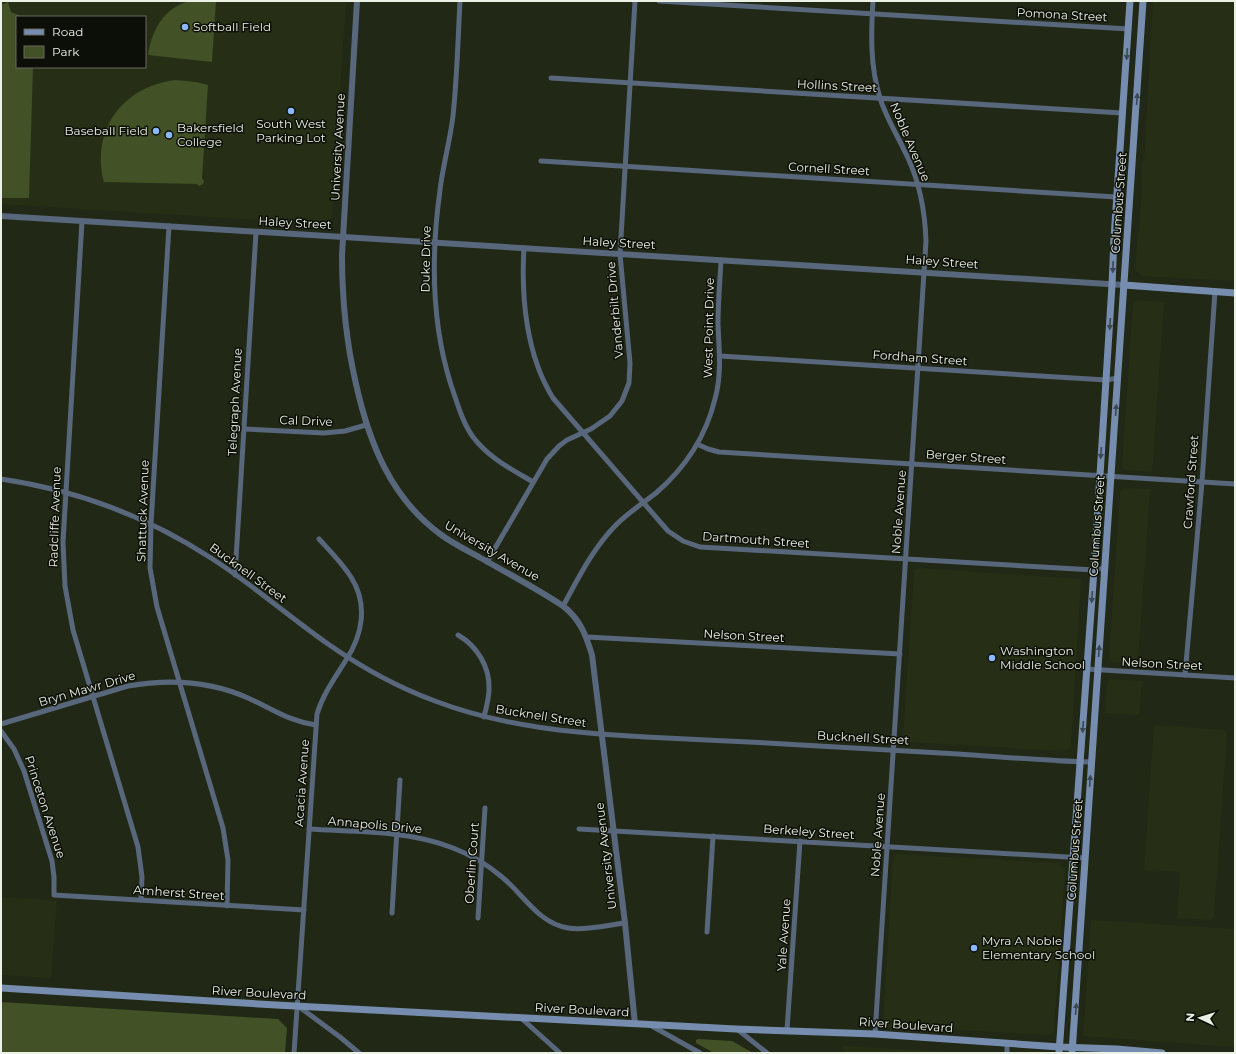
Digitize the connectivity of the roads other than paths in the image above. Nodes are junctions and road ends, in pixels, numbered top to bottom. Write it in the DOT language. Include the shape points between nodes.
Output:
graph roads {
  1 [pos="357,1"];
  2 [pos="460,1"];
  3 [pos="636,1"];
  4 [pos="659,1"];
  5 [pos="873,1"];
  6 [pos="1130,1"];
  7 [pos="1143,1"];
  8 [pos="872,14"];
  9 [pos="1142,28"];
  10 [pos="1129,29"];
  11 [pos="551,78"];
  12 [pos="630,83"];
  13 [pos="880,98"];
  14 [pos="1122,113"];
  15 [pos="1136,114"];
  16 [pos="540,161"];
  17 [pos="626,166"];
  18 [pos="918,184"];
  19 [pos="1116,197"];
  20 [pos="1130,197"];
  21 [pos="1,216"];
  22 [pos="82,221"];
  23 [pos="169,226"];
  24 [pos="256,232"];
  25 [pos="344,236"];
  26 [pos="436,242"];
  27 [pos="524,248"];
  28 [pos="620,254"];
  29 [pos="722,260"];
  30 [pos="924,272"];
  31 [pos="1112,285"];
  32 [pos="1124,285"];
  33 [pos="1215,291"];
  34 [pos="1235,293"];
  35 [pos="720,356"];
  36 [pos="918,368"];
  37 [pos="1118,378"];
  38 [pos="1106,380"];
  39 [pos="366,425"];
  40 [pos="244,429"];
  41 [pos="582,432"];
  42 [pos="697,444"];
  43 [pos="912,463"];
  44 [pos="1100,476"];
  45 [pos="1112,476"];
  46 [pos="1,479"];
  47 [pos="533,482"];
  48 [pos="1202,482"];
  49 [pos="1235,484"];
  50 [pos="65,492"];
  51 [pos="643,502"];
  52 [pos="151,524"];
  53 [pos="319,539"];
  54 [pos="906,559"];
  55 [pos="487,562"];
  56 [pos="1105,568"];
  57 [pos="1094,570"];
  58 [pos="235,575"];
  59 [pos="562,606"];
  60 [pos="458,635"];
  61 [pos="587,637"];
  62 [pos="900,654"];
  63 [pos="348,658"];
  64 [pos="1087,669"];
  65 [pos="1097,670"];
  66 [pos="1185,675"];
  67 [pos="1235,678"];
  68 [pos="180,682"];
  69 [pos="93,696"];
  70 [pos="484,717"];
  71 [pos="1,724"];
  72 [pos="316,725"];
  73 [pos="1,731"];
  74 [pos="602,734"];
  75 [pos="893,750"];
  76 [pos="1080,762"];
  77 [pos="1091,762"];
  78 [pos="400,780"];
  79 [pos="485,808"];
  80 [pos="579,829"];
  81 [pos="309,830"];
  82 [pos="614,831"];
  83 [pos="396,835"];
  84 [pos="713,836"];
  85 [pos="800,841"];
  86 [pos="888,847"];
  87 [pos="1074,858"];
  88 [pos="1085,858"];
  89 [pos="482,862"];
  90 [pos="54,895"];
  91 [pos="140,900"];
  92 [pos="228,906"];
  93 [pos="304,910"];
  94 [pos="392,913"];
  95 [pos="478,918"];
  96 [pos="625,923"];
  97 [pos="707,932"];
  98 [pos="1,988"];
  99 [pos="298,1006"];
  100 [pos="520,1017"];
  101 [pos="635,1024"];
  102 [pos="648,1024"];
  103 [pos="736,1029"];
  104 [pos="787,1030"];
  105 [pos="875,1034"];
  106 [pos="1007,1043"];
  107 [pos="1060,1050"];
  108 [pos="1073,1050"];
  109 [pos="294,1053"];
  110 [pos="359,1053"];
  111 [pos="560,1053"];
  112 [pos="700,1053"];
  113 [pos="767,1053"];
  114 [pos="1007,1053"];
  115 [pos="1162,1053"];
  1 -- 25 [label="street, University Avenue"];
  2 -- 26 [label="street, Duke Drive" via="453,114 440,189"];
  3 -- 12 [label="street, Vanderbilt Drive"];
  4 -- 8 [label="street, Pomona Street"];
  5 -- 8 [label="street, Noble Avenue"];
  6 -- 10 [label="main road, Columbus Street"];
  7 -- 9 [label="main road, Columbus Street"];
  8 -- 10 [label="street, Pomona Street"];
  8 -- 13 [label="street, Noble Avenue" via="872,57"];
  9 -- 10 [label="main road"];
  15 -- 9 [label="main road, Columbus Street, one-way"];
  10 -- 14 [label="main road, Columbus Street, one-way"];
  11 -- 12 [label="street, Hollins Street"];
  12 -- 13 [label="street, Hollins Street"];
  12 -- 17 [label="street, Vanderbilt Drive"];
  13 -- 14 [label="street, Hollins Street"];
  13 -- 18 [label="street, Noble Avenue"];
  14 -- 15 [label="main road"];
  14 -- 19 [label="main road, Columbus Street"];
  15 -- 20 [label="main road, Columbus Street"];
  16 -- 17 [label="street, Cornell Street"];
  17 -- 18 [label="street, Cornell Street"];
  17 -- 28 [label="street, Vanderbilt Drive"];
  18 -- 19 [label="street, Cornell Street"];
  18 -- 30 [label="street, Noble Avenue" via="925,224"];
  19 -- 20 [label="main road"];
  19 -- 31 [label="main road, Columbus Street, one-way"];
  20 -- 32 [label="main road, Columbus Street"];
  21 -- 22 [label="street, Haley Street"];
  22 -- 23 [label="street, Haley Street"];
  22 -- 50 [label="street, Radcliffe Avenue"];
  23 -- 24 [label="street, Haley Street"];
  23 -- 52 [label="street, Shattuck Avenue"];
  24 -- 25 [label="street, Haley Street"];
  24 -- 40 [label="street, Telegraph Avenue"];
  25 -- 26 [label="street, Haley Street"];
  25 -- 39 [label="street, University Avenue" via="342,278 345,323 352,367"];
  26 -- 27 [label="street, Haley Street"];
  26 -- 47 [label="street, Duke Drive" via="434,287 439,333 449,377 462,414 473,436 488,454"];
  27 -- 28 [label="street, Haley Street"];
  27 -- 41 [label="street, Dartmouth Street" via="524,304 531,343 544,381 553,398"];
  28 -- 29 [label="street, Haley Street"];
  28 -- 41 [label="street, Vanderbilt Drive" via="630,363 629,383 622,401 610,416 602,423"];
  29 -- 30 [label="street, Haley Street"];
  29 -- 35 [label="street, West Point Drive" via="718,324"];
  30 -- 31 [label="street, Haley Street"];
  30 -- 36 [label="street, Noble Avenue"];
  31 -- 32 [label="street, Haley Street"];
  31 -- 38 [label="main road, Columbus Street, one-way"];
  32 -- 33 [label="main road, Haley Street"];
  32 -- 37 [label="main road, Columbus Street"];
  33 -- 34 [label="main road, Haley Street"];
  33 -- 48 [label="street, Crawford Street"];
  35 -- 36 [label="street, Fordham Street"];
  35 -- 42 [label="street, West Point Drive" via="715,399 710,417"];
  36 -- 38 [label="street, Fordham Street"];
  36 -- 43 [label="street, Noble Avenue"];
  37 -- 38 [label="street, Fordham Street"];
  45 -- 37 [label="main road, Columbus Street, one-way"];
  38 -- 44 [label="main road, Columbus Street, one-way"];
  39 -- 40 [label="street, Cal Drive" via="324,434"];
  39 -- 55 [label="street, University Avenue" via="393,484 417,514 448,540"];
  40 -- 58 [label="street, Telegraph Avenue"];
  41 -- 47 [label="street, Vanderbilt Drive" via="552,452"];
  41 -- 51 [label="street, Dartmouth Street"];
  42 -- 43 [label="street, Berger Street" via="719,452"];
  42 -- 51 [label="street, West Point Drive" via="669,481"];
  43 -- 44 [label="street, Berger Street"];
  43 -- 54 [label="street, Noble Avenue"];
  44 -- 45 [label="street, Berger Street"];
  44 -- 57 [label="main road, Columbus Street"];
  45 -- 48 [label="street, Berger Street"];
  45 -- 56 [label="main road, Columbus Street"];
  46 -- 50 [label="street, Bucknell Street"];
  47 -- 55 [label="street, Vanderbilt Drive"];
  48 -- 49 [label="street, Berger Street"];
  48 -- 66 [label="street, Crawford Street"];
  50 -- 52 [label="street, Bucknell Street"];
  50 -- 69 [label="street, Radcliffe Avenue" via="62,542 65,586 73,630"];
  51 -- 54 [label="street, Dartmouth Street" via="675,537 696,546"];
  51 -- 59 [label="street, West Point Drive" via="604,538"];
  52 -- 58 [label="street, Bucknell Street" via="191,545"];
  52 -- 68 [label="street, Shattuck Avenue" via="150,568 153,588"];
  53 -- 63 [label="street, Acacia Avenue" via="351,577 359,597 360,629"];
  54 -- 57 [label="street, Dartmouth Street"];
  54 -- 62 [label="street, Noble Avenue"];
  55 -- 59 [label="street, University Avenue"];
  56 -- 57 [label="street, Dartmouth Street"];
  65 -- 56 [label="main road, Columbus Street, one-way"];
  57 -- 64 [label="main road, Columbus Street, one-way"];
  58 -- 63 [label="street, Bucknell Street"];
  59 -- 61 [label="street, University Avenue" via="576,618"];
  60 -- 70 [label="street" via="470,643 486,667 489,688"];
  61 -- 62 [label="street, Nelson Street"];
  61 -- 74 [label="street, University Avenue" via="592,655"];
  62 -- 75 [label="street, Noble Avenue"];
  63 -- 70 [label="street, Bucknell Street" via="411,691"];
  63 -- 72 [label="street, Acacia Avenue" via="320,704"];
  64 -- 65 [label="street, Nelson Street"];
  64 -- 76 [label="main road, Columbus Street, one-way"];
  65 -- 66 [label="street, Nelson Street"];
  65 -- 77 [label="main road, Columbus Street"];
  66 -- 67 [label="street, Nelson Street"];
  68 -- 69 [label="street, Bryn Mawr Drive" via="145,683"];
  68 -- 72 [label="street, Bryn Mawr Drive" via="230,691 292,720"];
  68 -- 92 [label="street, Shattuck Avenue" via="223,828 228,860"];
  69 -- 71 [label="street, Bryn Mawr Drive"];
  69 -- 91 [label="street, Radcliffe Avenue" via="138,847 142,877"];
  70 -- 74 [label="street, Bucknell Street" via="540,728"];
  72 -- 81 [label="street, Acacia Avenue"];
  73 -- 90 [label="street, Princeton Avenue" via="14,749 24,771 52,861"];
  74 -- 75 [label="street, Bucknell Street"];
  74 -- 82 [label="street, University Avenue"];
  75 -- 76 [label="street, Bucknell Street"];
  75 -- 86 [label="street, Noble Avenue"];
  76 -- 77 [label="street, Bucknell Street"];
  76 -- 87 [label="main road, Columbus Street"];
  88 -- 77 [label="main road, Columbus Street, one-way"];
  78 -- 83 [label="street"];
  79 -- 89 [label="street, Oberlin Court"];
  80 -- 82 [label="street, Berkeley Street"];
  81 -- 83 [label="street, Annapolis Drive"];
  81 -- 93 [label="street, Acacia Avenue"];
  82 -- 84 [label="street, Berkeley Street"];
  82 -- 96 [label="street, University Avenue"];
  83 -- 89 [label="street, Annapolis Drive" via="438,842"];
  83 -- 94 [label="street"];
  84 -- 85 [label="street, Berkeley Street"];
  84 -- 97 [label="street"];
  85 -- 86 [label="street, Berkeley Street"];
  85 -- 104 [label="street, Yale Avenue"];
  86 -- 87 [label="street, Berkeley Street"];
  86 -- 105 [label="street, Noble Avenue"];
  87 -- 88 [label="street, Berkeley Street"];
  87 -- 107 [label="main road, Columbus Street"];
  108 -- 88 [label="main road, Columbus Street, one-way"];
  89 -- 95 [label="street, Oberlin Court"];
  89 -- 96 [label="street, Annapolis Drive" via="516,889 535,912 554,924 578,929"];
  90 -- 91 [label="street, Amherst Street"];
  91 -- 92 [label="street, Amherst Street"];
  92 -- 93 [label="street, Amherst Street"];
  93 -- 99 [label="street, Acacia Avenue"];
  96 -- 101 [label="street, University Avenue"];
  98 -- 99 [label="main road, River Boulevard"];
  99 -- 100 [label="main road, River Boulevard"];
  99 -- 109 [label="street, Acacia Avenue"];
  99 -- 110 [label="street"];
  100 -- 101 [label="main road, River Boulevard"];
  100 -- 111 [label="street"];
  101 -- 102 [label="main road, River Boulevard"];
  102 -- 103 [label="main road, River Boulevard"];
  102 -- 112 [label="street"];
  103 -- 104 [label="main road, River Boulevard"];
  103 -- 113 [label="street"];
  104 -- 105 [label="main road, River Boulevard"];
  105 -- 106 [label="main road, River Boulevard"];
  106 -- 107 [label="main road, River Boulevard"];
  106 -- 114 [label="street"];
  107 -- 108 [label="main road, River Boulevard"];
  108 -- 115 [label="main road, River Boulevard" via="1117,1049"];
}
